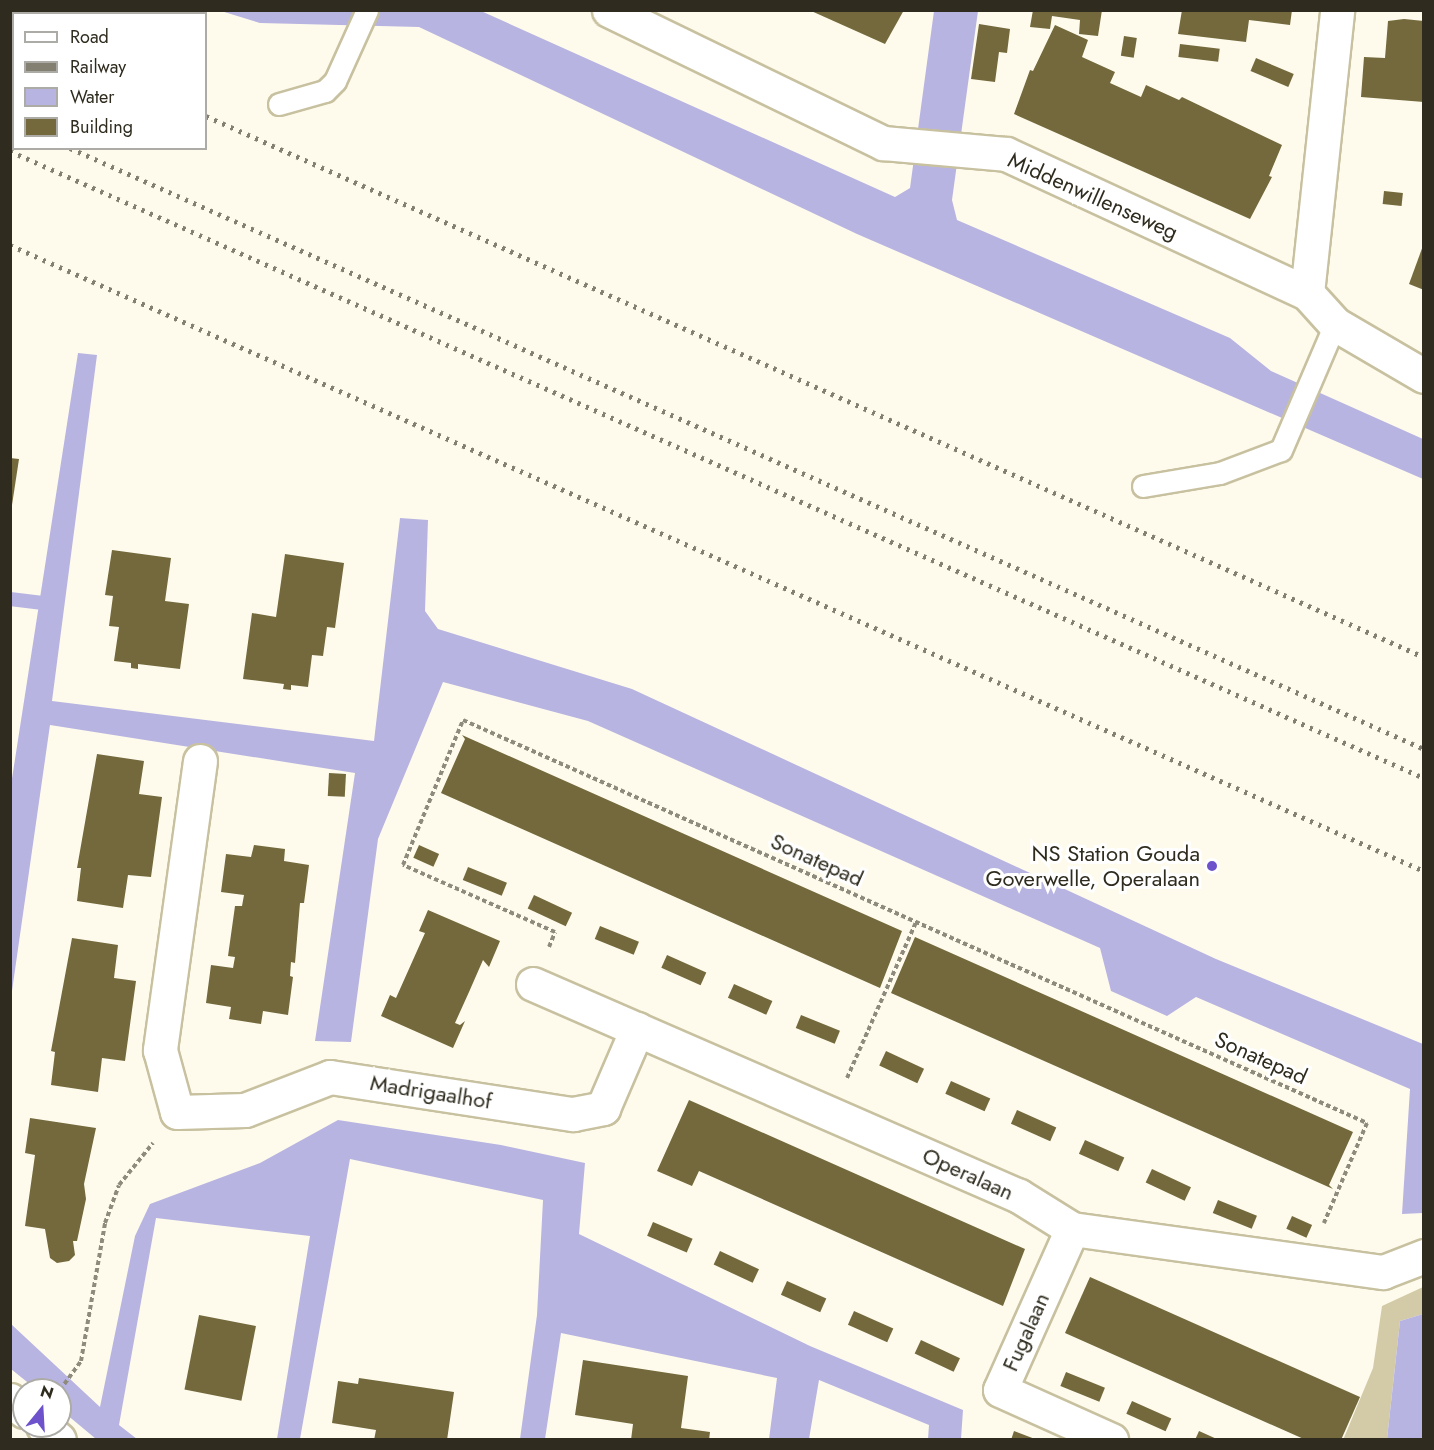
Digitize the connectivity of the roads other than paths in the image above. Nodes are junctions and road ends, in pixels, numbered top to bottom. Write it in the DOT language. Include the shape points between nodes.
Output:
graph roads {
  1 [pos="367,10"];
  2 [pos="609,10"];
  3 [pos="1337,10"];
  4 [pos="279,104"];
  5 [pos="1307,293"];
  6 [pos="1335,324"];
  7 [pos="1424,376"];
  8 [pos="1143,486"];
  9 [pos="200,761"];
  10 [pos="533,984"];
  11 [pos="637,1029"];
  12 [pos="1072,1229"];
  13 [pos="1424,1256"];
  14 [pos="1111,1440"];
  1 -- 4 [label="lane" via="335,81 325,91"];
  2 -- 5 [label="street, Middenwillenseweg" via="883,143 1006,154"];
  3 -- 5 [label="street"];
  5 -- 6 [label="street, Middenwillenseweg"];
  6 -- 7 [label="street, Middenwillenseweg"];
  6 -- 8 [label="lane" via="1281,450 1220,473"];
  9 -- 11 [label="street, Madrigaalhof" via="160,1050 177,1112 245,1110 330,1077 573,1114 603,1108"];
  10 -- 11 [label="street, Operalaan"];
  11 -- 12 [label="street, Operalaan" via="1018,1196"];
  12 -- 13 [label="street, Operalaan" via="1383,1272"];
  12 -- 14 [label="street, Fugalaan" via="999,1389"];
}
